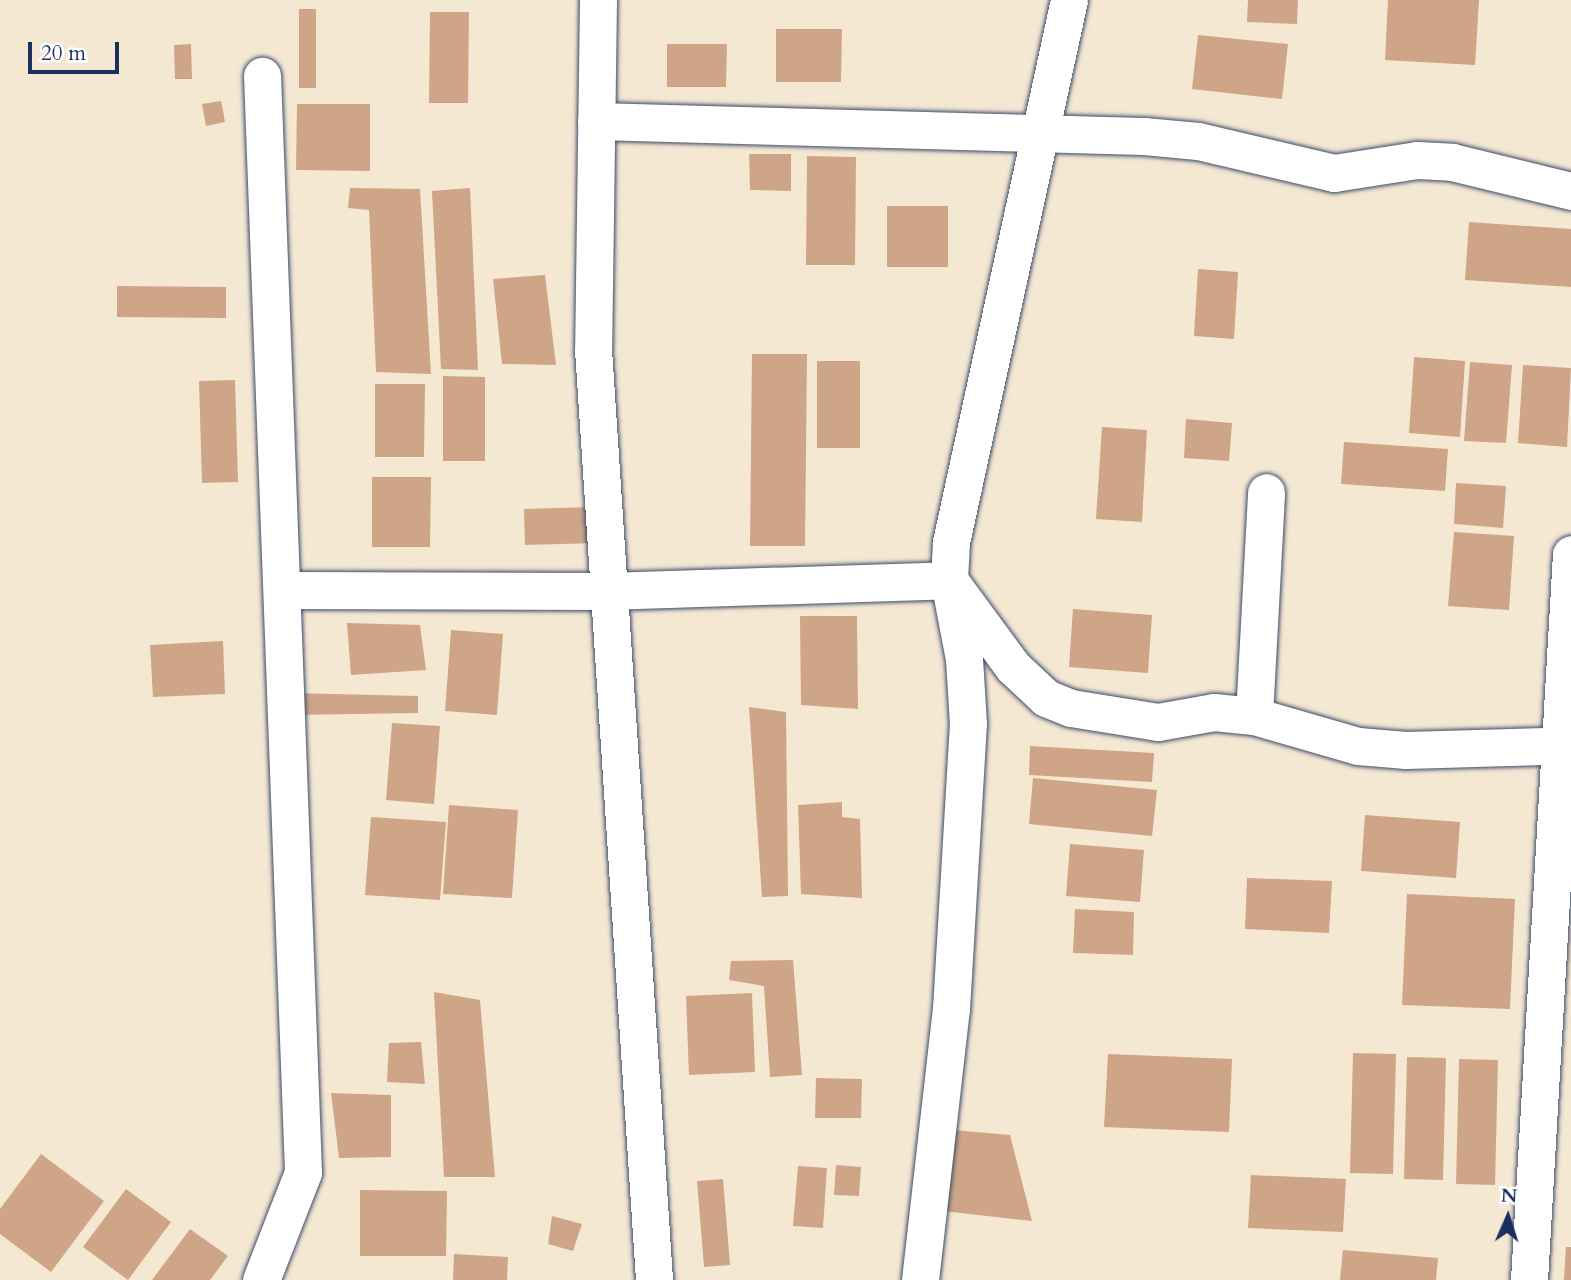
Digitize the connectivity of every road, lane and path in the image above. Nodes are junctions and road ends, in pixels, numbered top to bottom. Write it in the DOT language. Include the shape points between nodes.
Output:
graph roads {
  1 [pos="598,0"];
  2 [pos="1069,0"];
  3 [pos="262,76"];
  4 [pos="596,121"];
  5 [pos="1037,136"];
  6 [pos="1571,191"];
  7 [pos="1266,492"];
  8 [pos="1571,554"];
  9 [pos="949,580"];
  10 [pos="285,590"];
  11 [pos="606,591"];
  12 [pos="1254,716"];
  13 [pos="1563,745"];
  14 [pos="261,1280"];
  15 [pos="654,1280"];
  16 [pos="920,1280"];
  17 [pos="1529,1280"];
  1 -- 4 [label="street"];
  2 -- 5 [label="street"];
  3 -- 10 [label="street"];
  4 -- 5 [label="street"];
  4 -- 11 [label="street" via="593,349"];
  5 -- 6 [label="street" via="1198,141 1334,173 1417,160 1452,162"];
  5 -- 9 [label="street" via="951,542"];
  7 -- 12 [label="street"];
  8 -- 13 [label="street"];
  9 -- 11 [label="street"];
  9 -- 12 [label="street" via="1013,667 1046,698 1112,719 1158,722 1214,712"];
  9 -- 16 [label="street" via="964,659 968,724 951,1009"];
  10 -- 11 [label="street"];
  10 -- 14 [label="street" via="281,699 303,1172"];
  11 -- 15 [label="street"];
  12 -- 13 [label="street" via="1358,746 1497,750"];
  13 -- 17 [label="street"];
}
